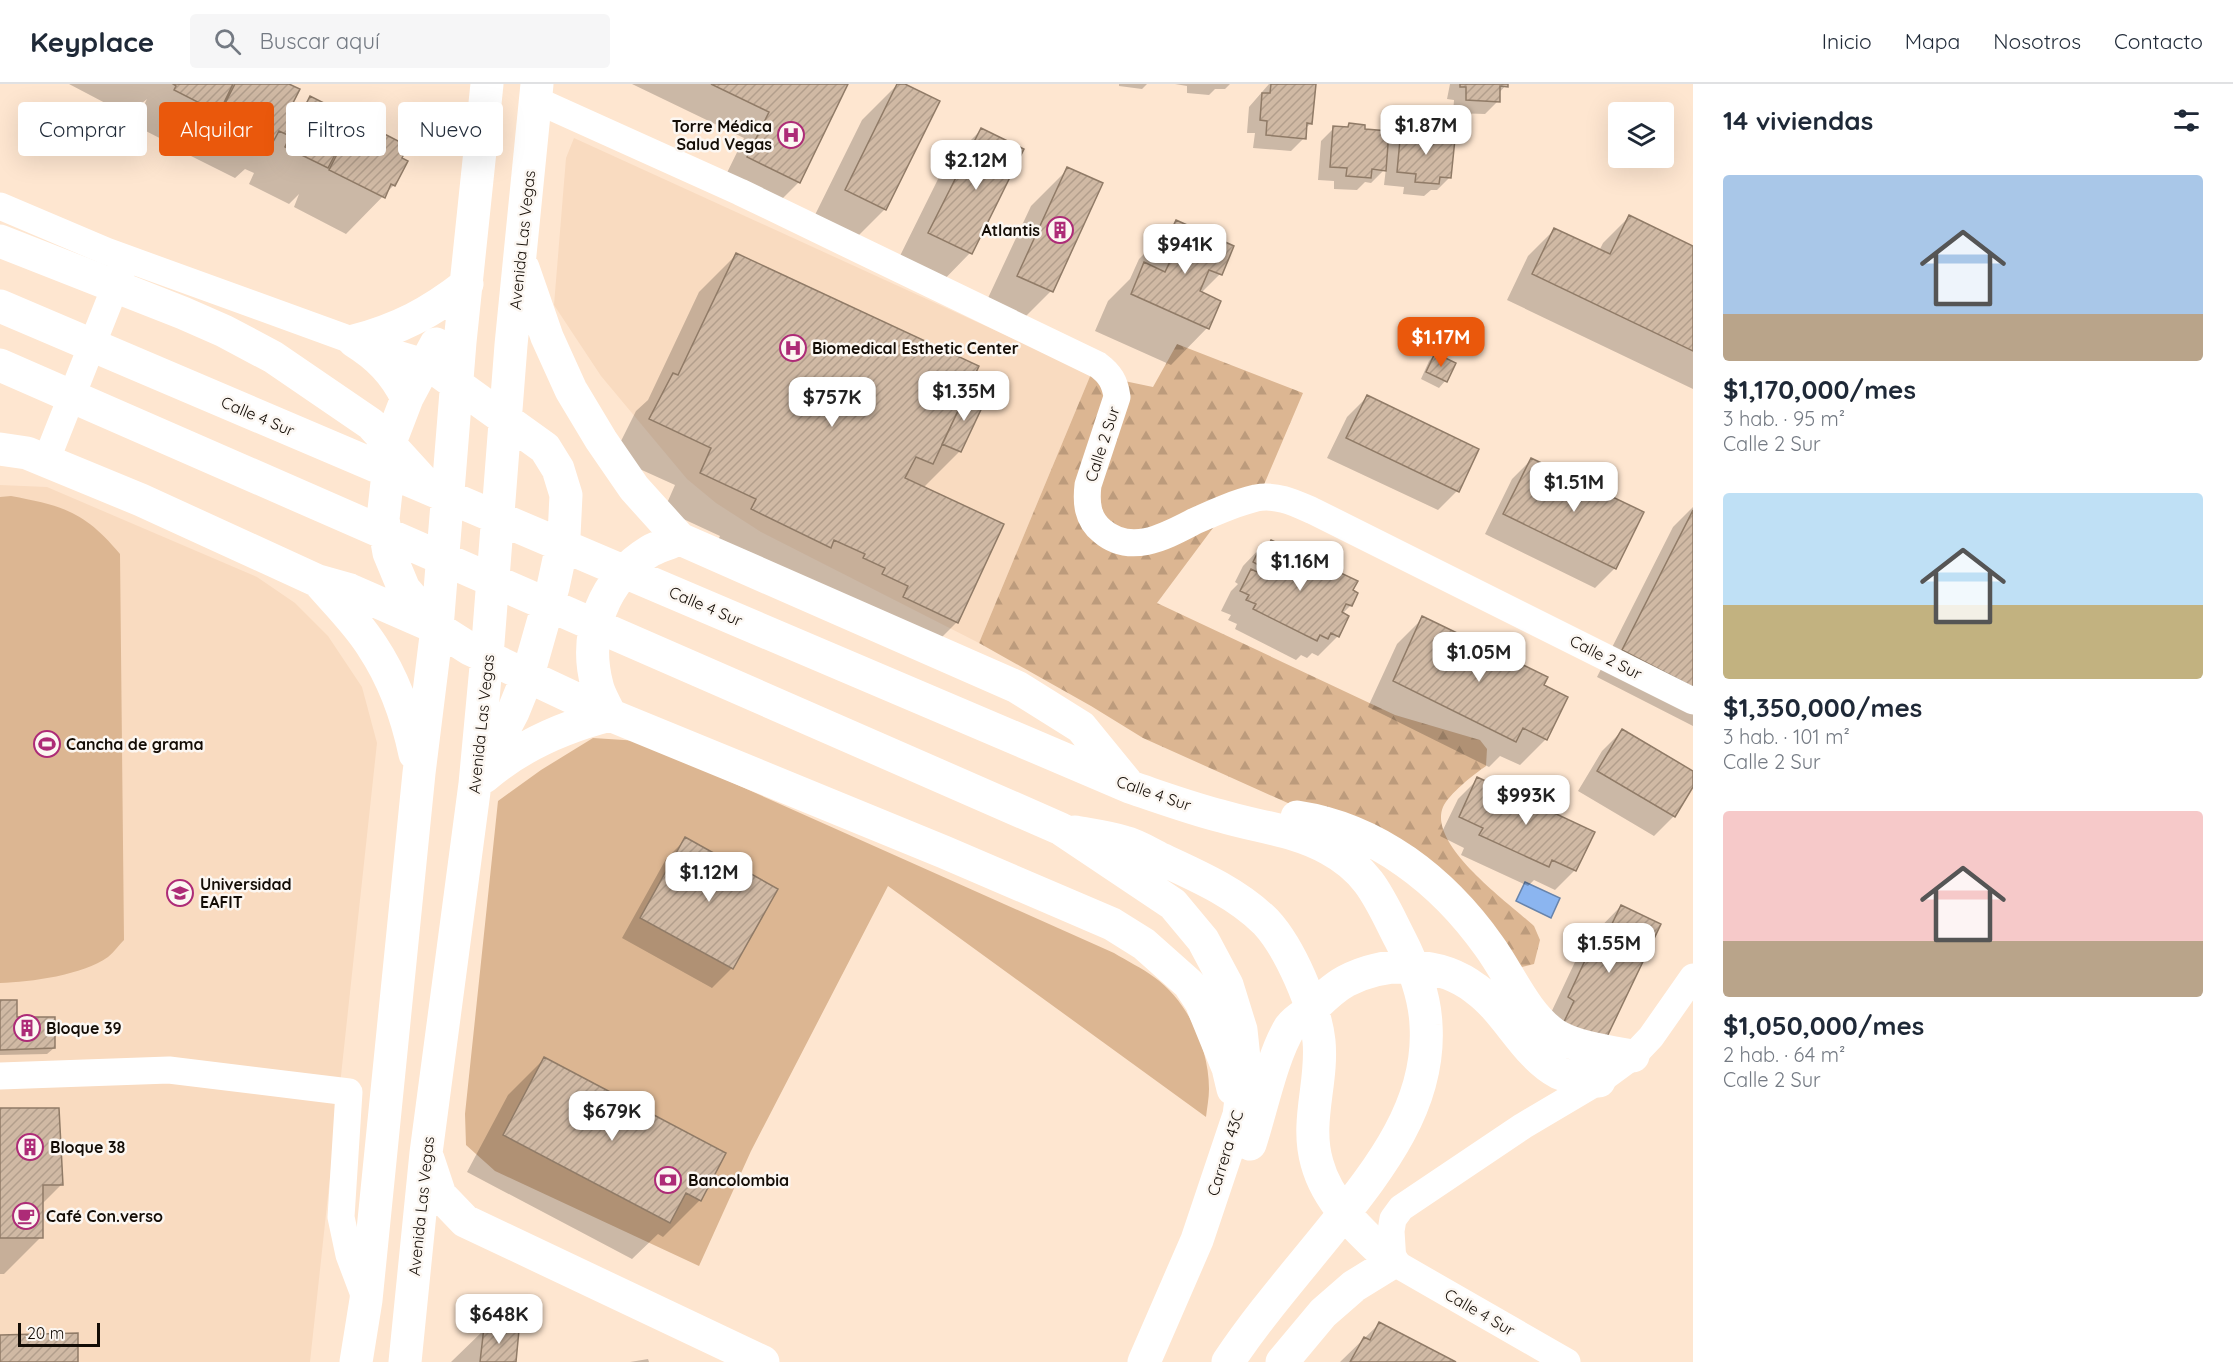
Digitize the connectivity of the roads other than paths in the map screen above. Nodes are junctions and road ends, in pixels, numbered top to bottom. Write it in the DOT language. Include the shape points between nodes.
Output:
graph roads {
  1 [pos="487,84"];
  2 [pos="536,92"];
  3 [pos="0,206"];
  4 [pos="0,241"];
  5 [pos="126,258"];
  6 [pos="520,258"];
  7 [pos="467,284"];
  8 [pos="0,306"];
  9 [pos="354,341"];
  10 [pos="427,363"];
  11 [pos="0,365"];
  12 [pos="457,383"];
  13 [pos="407,398"];
  14 [pos="506,418"];
  15 [pos="0,449"];
  16 [pos="46,461"];
  17 [pos="429,488"];
  18 [pos="680,539"];
  19 [pos="318,580"];
  20 [pos="437,632"];
  21 [pos="487,656"];
  22 [pos="528,675"];
  23 [pos="1693,701"];
  24 [pos="610,715"];
  25 [pos="419,773"];
  26 [pos="476,784"];
  27 [pos="1130,787"];
  28 [pos="1221,817"];
  29 [pos="1061,829"];
  30 [pos="1693,977"];
  31 [pos="1633,1056"];
  32 [pos="0,1076"];
  33 [pos="1599,1081"];
  34 [pos="1239,1115"];
  35 [pos="426,1154"];
  36 [pos="1393,1262"];
  37 [pos="366,1300"];
  38 [pos="356,1362"];
  39 [pos="405,1362"];
  40 [pos="763,1362"];
  41 [pos="1144,1362"];
  42 [pos="1164,1362"];
  43 [pos="1228,1362"];
  44 [pos="1282,1362"];
  45 [pos="1567,1362"];
  1 -- 7 [label="main road"];
  2 -- 6 [label="main road, Avenida Las Vegas"];
  2 -- 23 [label="street, Calle 2 Sur" via="1098,365 1108,373 1117,397 1086,498 1097,527 1110,538 1123,543 1164,537 1234,504 1278,497"];
  3 -- 5 [label="street"];
  4 -- 17 [label="main road" via="183,313 273,357 371,424"];
  5 -- 9 [label="street"];
  5 -- 16 [label="street"];
  6 -- 14 [label="main road, Avenida Las Vegas"];
  6 -- 18 [label="main road" via="547,337 572,390 634,488"];
  7 -- 9 [label="main road" via="412,322"];
  7 -- 10 [label="main road"];
  7 -- 12 [label="main road"];
  8 -- 17 [label="main road, Calle 4 Sur"];
  9 -- 10 [label="street"];
  9 -- 13 [label="main road" via="389,369"];
  10 -- 12 [label="main road"];
  10 -- 13 [label="main road"];
  11 -- 29 [label="main road"];
  12 -- 14 [label="main road"];
  12 -- 20 [label="main road"];
  13 -- 20 [label="main road" via="392,437 383,519 389,553 404,589"];
  14 -- 21 [label="main road, Avenida Las Vegas"];
  14 -- 22 [label="main road" via="545,448 566,495 564,537"];
  15 -- 16 [label="main road"];
  16 -- 19 [label="main road"];
  17 -- 27 [label="main road, Calle 4 Sur"];
  18 -- 24 [label="main road" via="651,550 626,570 606,595 595,624 592,655 597,686"];
  18 -- 27 [label="main road" via="1017,687 1081,728"];
  19 -- 20 [label="main road" via="347,597"];
  19 -- 25 [label="main road" via="354,621 386,669 408,720"];
  20 -- 21 [label="main road"];
  20 -- 25 [label="main road"];
  21 -- 22 [label="main road"];
  21 -- 26 [label="main road, Avenida Las Vegas"];
  22 -- 24 [label="main road"];
  22 -- 26 [label="main road"];
  24 -- 26 [label="main road" via="541,739 498,765"];
  24 -- 34 [label="main road" via="955,856 1112,924 1144,944 1189,984 1201,1002 1228,1068"];
  25 -- 37 [label="main road"];
  26 -- 35 [label="main road, Avenida Las Vegas"];
  27 -- 28 [label="main road, Calle 4 Sur"];
  28 -- 31 [label="main road" via="1270,812 1342,829 1384,846 1420,871 1463,913 1490,946 1527,1006 1554,1034 1587,1047"];
  28 -- 43 [label="main road, Calle 4 Sur" via="1295,834 1354,864 1372,885 1407,953 1426,1025 1425,1058 1414,1103 1397,1141"];
  29 -- 34 [label="main road, Carrera 43C" via="1173,904 1203,940 1227,985 1241,1030 1245,1068"];
  29 -- 36 [label="main road" via="1125,842 1234,896 1267,923 1309,996 1320,1066 1311,1125 1316,1162 1330,1196"];
  30 -- 31 [label="street"];
  31 -- 33 [label="street"];
  32 -- 37 [label="street" via="169,1070 349,1092 341,1217 349,1255"];
  33 -- 36 [label="street" via="1523,1126 1401,1208 1391,1231"];
  33 -- 42 [label="main road" via="1561,1074 1539,1058 1476,988 1448,972 1417,966 1376,971 1347,981 1291,1026 1197,1297"];
  34 -- 41 [label="main road, Carrera 43C" via="1197,1240"];
  35 -- 39 [label="main road, Avenida Las Vegas"];
  35 -- 40 [label="main road" via="440,1195 465,1221"];
  36 -- 44 [label="main road" via="1354,1286 1323,1313"];
  36 -- 45 [label="street, Calle 4 Sur"];
  37 -- 38 [label="main road"];
}
